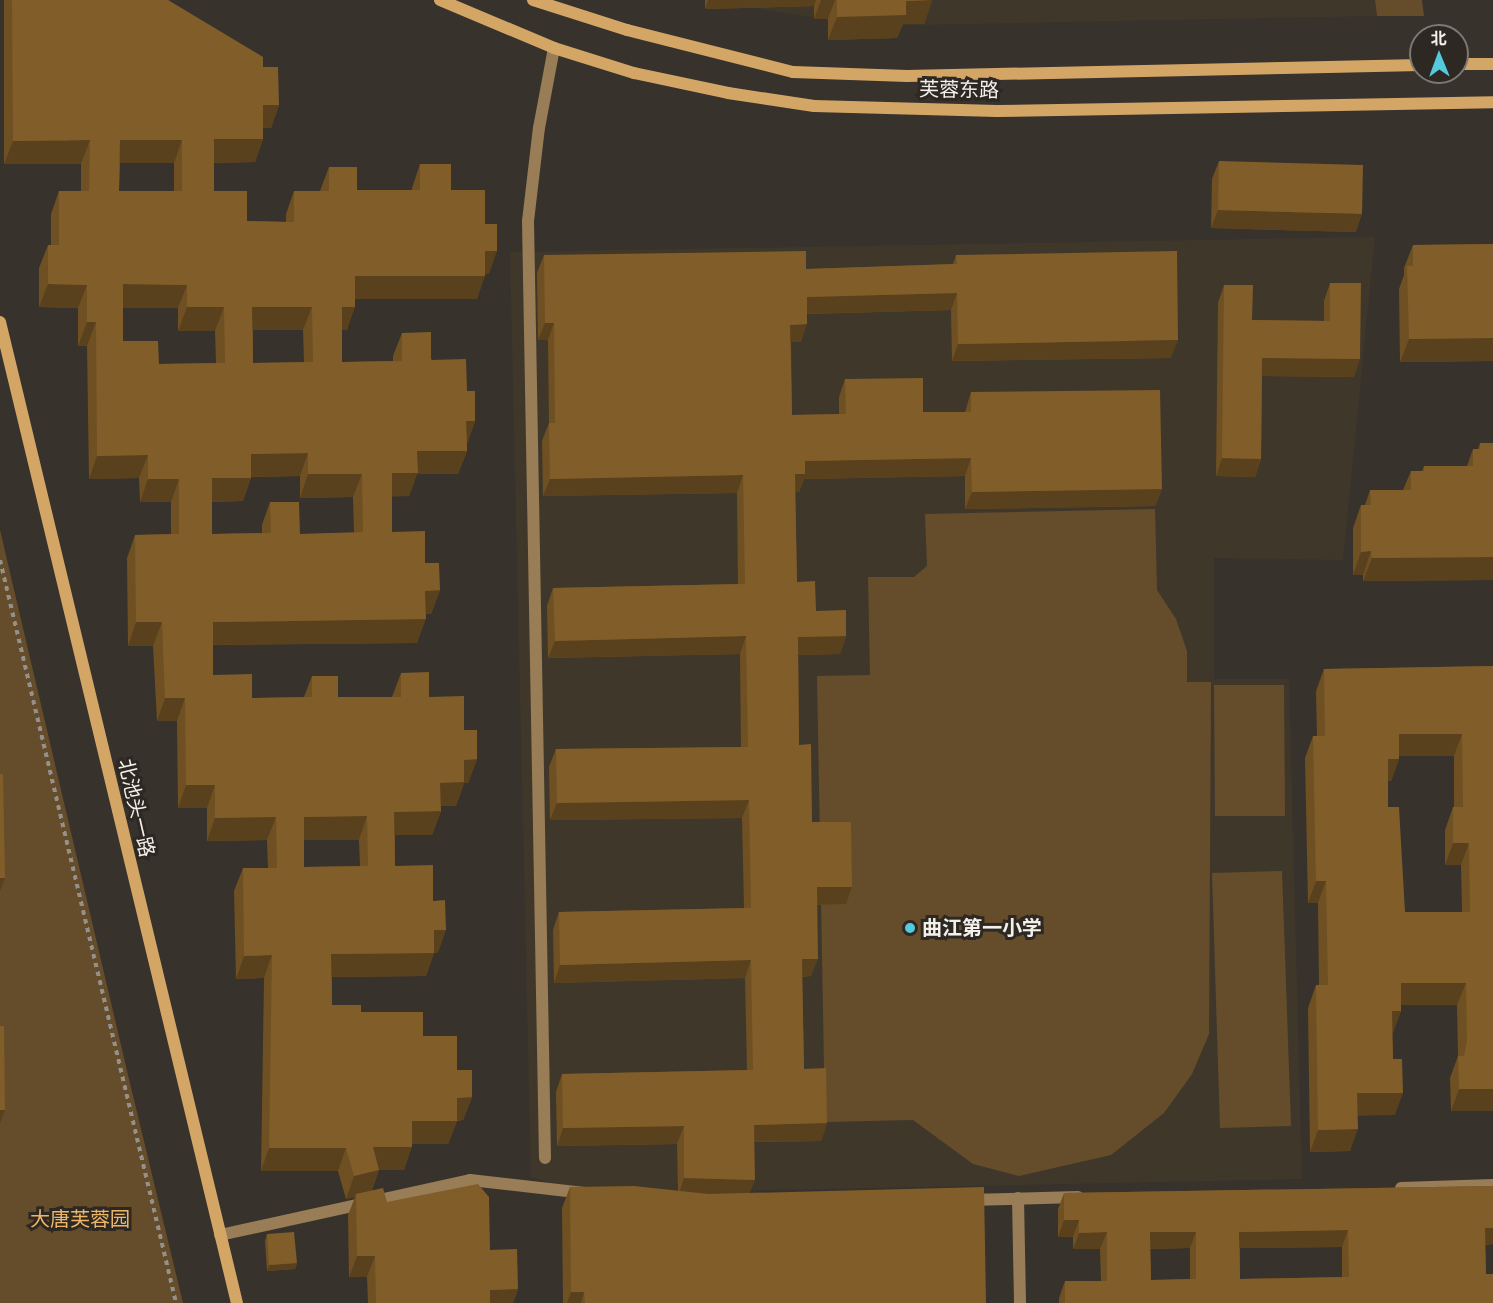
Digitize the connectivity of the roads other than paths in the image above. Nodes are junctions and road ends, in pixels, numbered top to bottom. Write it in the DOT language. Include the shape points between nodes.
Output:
graph roads {
  1 [pos="440,0"];
  2 [pos="533,0"];
  3 [pos="554,48"];
  4 [pos="1469,64"];
  5 [pos="1493,64"];
  6 [pos="1409,65"];
  7 [pos="1493,102"];
  8 [pos="0,322"];
  9 [pos="545,1158"];
  10 [pos="1493,1185"];
  11 [pos="1390,1188"];
  12 [pos="599,1195"];
  13 [pos="1088,1196"];
  14 [pos="1018,1198"];
  15 [pos="952,1200"];
  16 [pos="220,1235"];
  17 [pos="237,1303"];
  18 [pos="1020,1303"];
  1 -- 3 [label="main road, 芙蓉东路"];
  2 -- 6 [label="main road, 芙蓉东路" via="638,33 793,72 907,76"];
  3 -- 7 [label="main road, 芙蓉东路" via="634,73 814,106 996,111"];
  3 -- 9 [label="street" via="528,221"];
  4 -- 5 [label="main road"];
  8 -- 16 [label="main road, 北池头一路"];
  10 -- 11 [label="street"];
  12 -- 16 [label="street" via="470,1180"];
  13 -- 14 [label="street"];
  14 -- 15 [label="street"];
  14 -- 18 [label="street"];
  16 -- 17 [label="main road, 北池头一路"];
}
